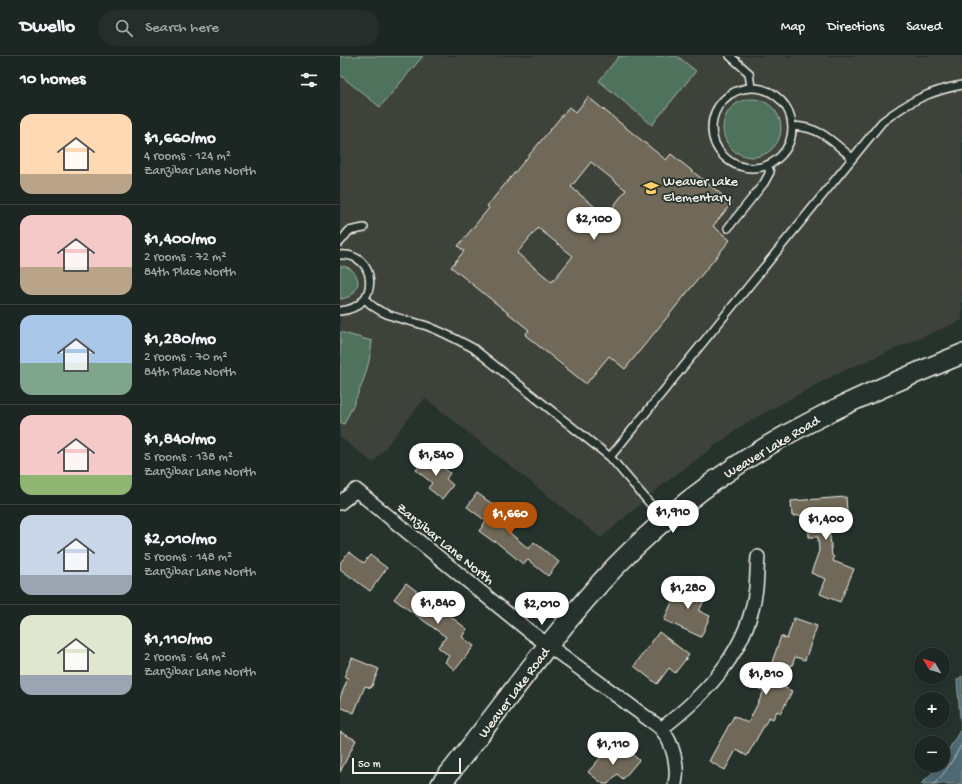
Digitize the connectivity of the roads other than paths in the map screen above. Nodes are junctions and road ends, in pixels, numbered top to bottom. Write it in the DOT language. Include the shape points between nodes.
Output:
graph roads {
  1 [pos="730,56"];
  2 [pos="962,85"];
  3 [pos="751,88"];
  4 [pos="792,126"];
  5 [pos="852,158"];
  6 [pos="767,165"];
  7 [pos="364,228"];
  8 [pos="728,228"];
  9 [pos="340,242"];
  10 [pos="340,255"];
  11 [pos="365,299"];
  12 [pos="340,311"];
  13 [pos="962,354"];
  14 [pos="610,457"];
  15 [pos="340,503"];
  16 [pos="665,520"];
  17 [pos="758,557"];
  18 [pos="549,645"];
  19 [pos="661,729"];
  20 [pos="441,784"];
  21 [pos="675,784"];
  1 -- 3 [label="lane" via="749,73"];
  2 -- 5 [label="lane" via="927,93 902,106 882,122"];
  3 -- 4 [label="lane" via="769,91 778,97 790,113"];
  3 -- 6 [label="lane" via="738,90 722,102 716,112 713,132 720,151 732,162 746,167"];
  4 -- 5 [label="lane" via="809,127 817,131"];
  4 -- 6 [label="lane" via="789,144 784,153"];
  5 -- 14 [label="lane"];
  6 -- 8 [label="lane" via="770,172 764,183"];
  7 -- 9 [label="lane" via="349,231"];
  10 -- 11 [label="lane" via="354,258 368,271 370,281"];
  11 -- 12 [label="lane" via="358,306"];
  11 -- 14 [label="lane" via="371,307 381,312 453,336 473,348"];
  13 -- 16 [label="main road, Weaver Lake Road" via="869,393 784,436 717,480"];
  14 -- 16 [label="lane"];
  15 -- 18 [label="street, Zanzibar Lane North" via="356,490 528,631"];
  16 -- 18 [label="main road, Weaver Lake Road" via="616,567"];
  17 -- 19 [label="street" via="756,589 748,622 732,655 712,684 687,710"];
  18 -- 19 [label="street, Zanzibar Lane North"];
  18 -- 20 [label="main road, Weaver Lake Road"];
  19 -- 21 [label="street, Zanzibar Lane North" via="672,751"];
}
